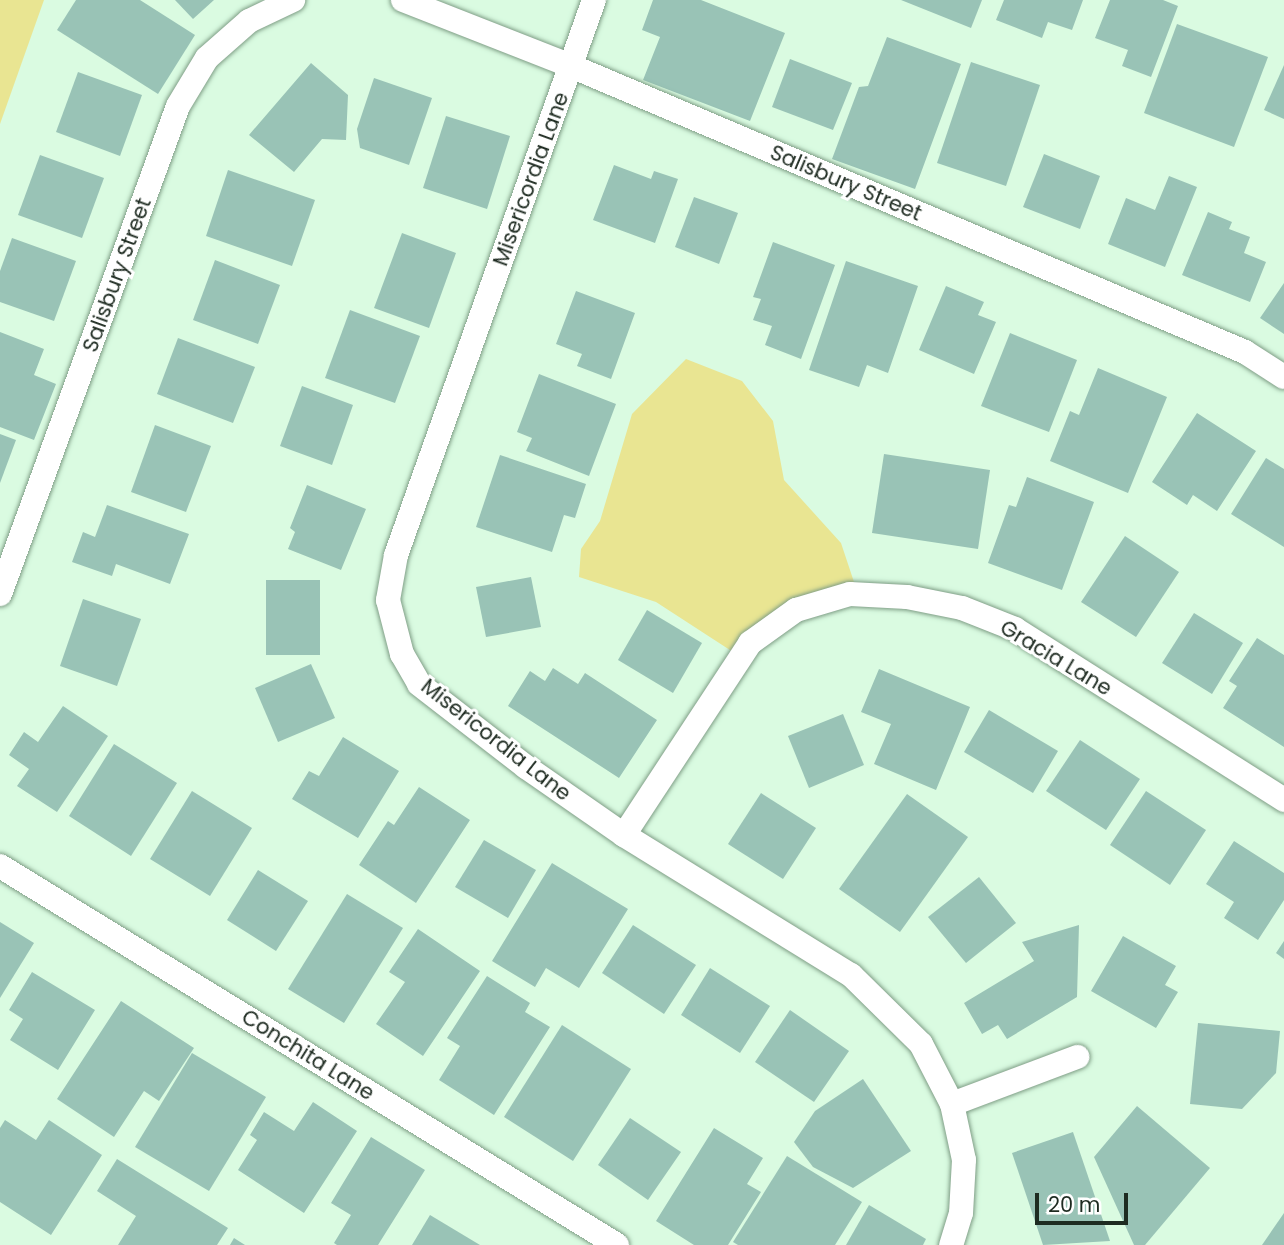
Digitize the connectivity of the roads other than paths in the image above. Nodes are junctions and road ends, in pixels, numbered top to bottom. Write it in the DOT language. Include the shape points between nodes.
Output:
graph roads {
  1 [pos="293,0"];
  2 [pos="403,0"];
  3 [pos="594,0"];
  4 [pos="571,66"];
  5 [pos="1284,377"];
  6 [pos="0,594"];
  7 [pos="1284,800"];
  8 [pos="624,835"];
  9 [pos="0,866"];
  10 [pos="1077,1057"];
  11 [pos="952,1104"];
  12 [pos="617,1245"];
  13 [pos="951,1245"];
  1 -- 6 [label="street, Salisbury Street" via="248,21 207,58 178,106"];
  2 -- 4 [label="street, Salisbury Street"];
  3 -- 4 [label="street, Misericordia Lane"];
  4 -- 5 [label="street, Salisbury Street" via="1245,352"];
  4 -- 8 [label="street, Misericordia Lane" via="396,555 388,600 402,654 419,684"];
  7 -- 8 [label="street, Gracia Lane" via="1015,629 962,608 907,597 850,594 796,610 750,643"];
  8 -- 11 [label="street, Misericordia Lane" via="851,975 921,1044"];
  9 -- 12 [label="street, Conchita Lane"];
  10 -- 11 [label="street"];
  11 -- 13 [label="street, Misericordia Lane" via="964,1160 961,1213"];
}
